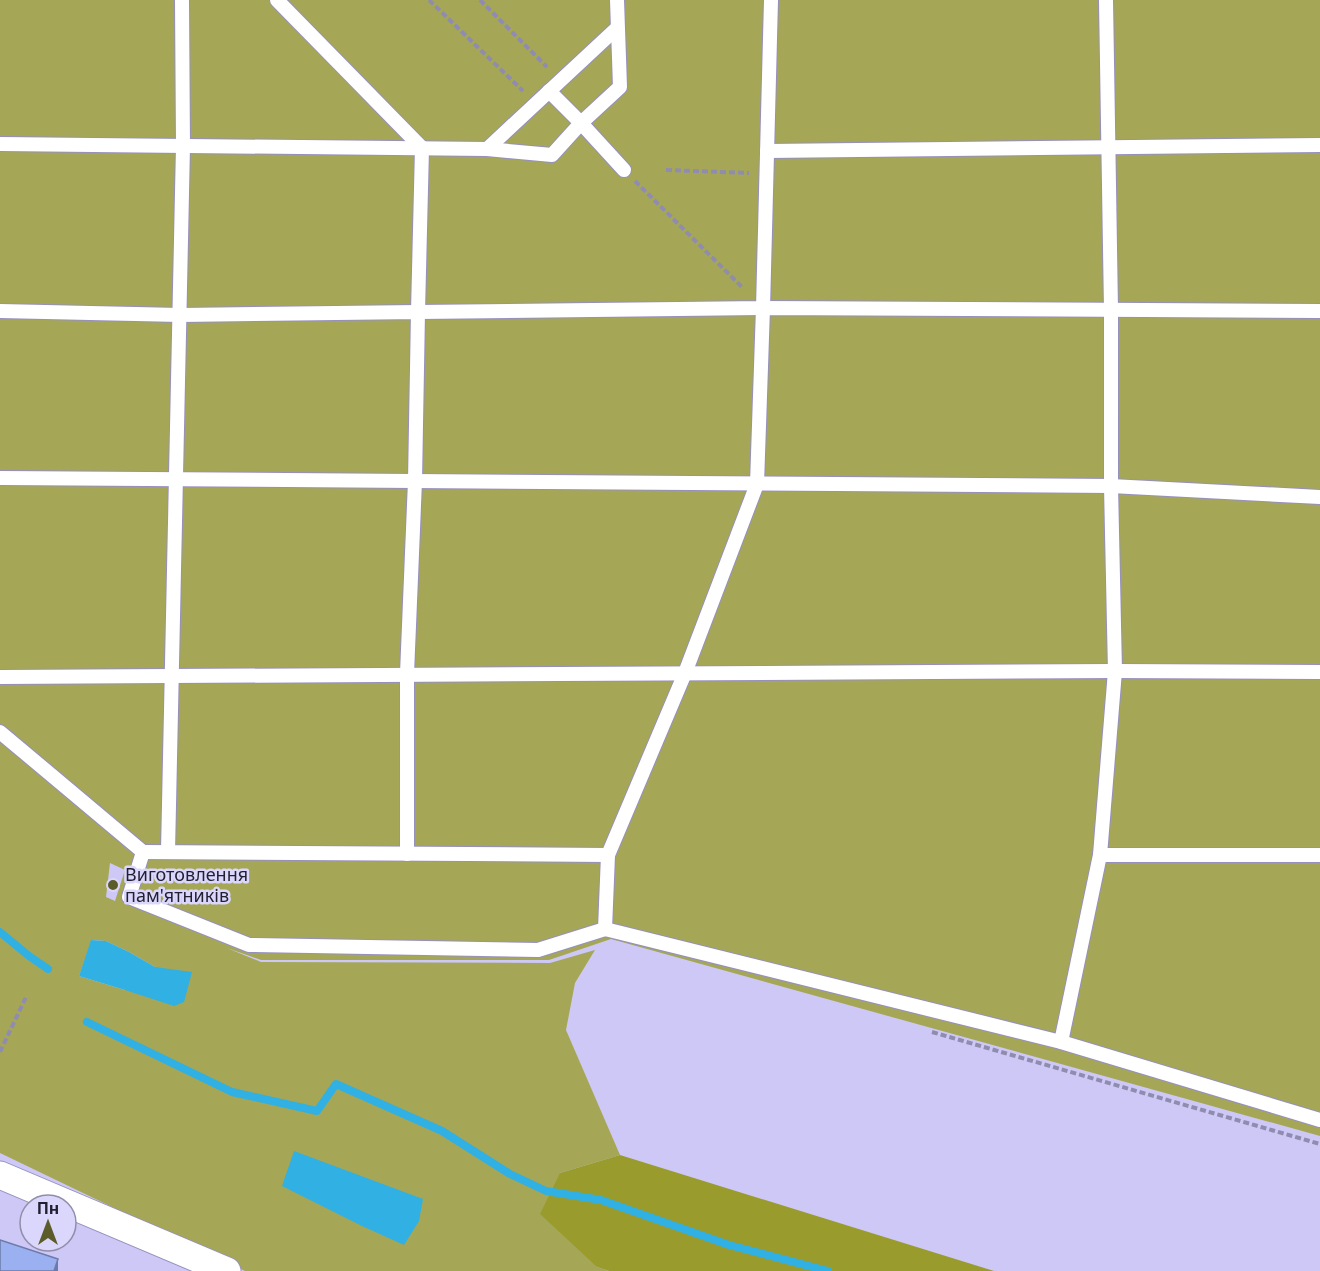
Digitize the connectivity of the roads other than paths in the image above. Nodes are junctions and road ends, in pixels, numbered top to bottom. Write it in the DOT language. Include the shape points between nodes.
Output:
graph roads {
  1 [pos="182,0"];
  2 [pos="277,0"];
  3 [pos="617,0"];
  4 [pos="771,0"];
  5 [pos="1106,0"];
  6 [pos="617,28"];
  7 [pos="549,91"];
  8 [pos="581,123"];
  9 [pos="0,144"];
  10 [pos="1320,145"];
  11 [pos="183,146"];
  12 [pos="1108,147"];
  13 [pos="422,148"];
  14 [pos="487,149"];
  15 [pos="767,151"];
  16 [pos="624,170"];
  17 [pos="763,308"];
  18 [pos="1112,310"];
  19 [pos="0,311"];
  20 [pos="1320,311"];
  21 [pos="418,312"];
  22 [pos="180,315"];
  23 [pos="0,478"];
  24 [pos="177,480"];
  25 [pos="415,481"];
  26 [pos="757,484"];
  27 [pos="1112,486"];
  28 [pos="1320,497"];
  29 [pos="1114,671"];
  30 [pos="1320,672"];
  31 [pos="685,673"];
  32 [pos="406,674"];
  33 [pos="0,676"];
  34 [pos="171,676"];
  35 [pos="0,732"];
  36 [pos="143,852"];
  37 [pos="168,852"];
  38 [pos="406,854"];
  39 [pos="608,855"];
  40 [pos="1100,855"];
  41 [pos="1320,855"];
  42 [pos="605,929"];
  43 [pos="1061,1042"];
  44 [pos="1320,1120"];
  45 [pos="0,1175"];
  46 [pos="227,1271"];
  1 -- 11 [label="lane"];
  2 -- 13 [label="lane"];
  3 -- 6 [label="lane"];
  4 -- 15 [label="lane"];
  5 -- 12 [label="lane"];
  6 -- 7 [label="lane"];
  6 -- 8 [label="lane" via="620,87"];
  7 -- 8 [label="lane"];
  7 -- 14 [label="lane"];
  8 -- 14 [label="lane" via="552,154"];
  8 -- 16 [label="lane"];
  9 -- 11 [label="lane"];
  10 -- 12 [label="lane"];
  11 -- 13 [label="lane"];
  11 -- 22 [label="lane"];
  12 -- 15 [label="lane"];
  12 -- 18 [label="lane"];
  13 -- 14 [label="lane"];
  13 -- 21 [label="lane"];
  15 -- 17 [label="lane"];
  17 -- 18 [label="lane"];
  17 -- 21 [label="lane"];
  17 -- 26 [label="lane"];
  18 -- 20 [label="lane"];
  18 -- 27 [label="lane"];
  19 -- 22 [label="lane"];
  21 -- 22 [label="lane"];
  21 -- 25 [label="lane"];
  22 -- 24 [label="lane"];
  23 -- 24 [label="lane"];
  24 -- 25 [label="lane"];
  24 -- 34 [label="lane"];
  25 -- 26 [label="lane"];
  25 -- 32 [label="lane"];
  26 -- 27 [label="lane"];
  26 -- 31 [label="lane"];
  27 -- 28 [label="lane"];
  27 -- 29 [label="lane"];
  29 -- 30 [label="lane"];
  29 -- 31 [label="lane"];
  29 -- 40 [label="lane"];
  31 -- 32 [label="lane"];
  31 -- 39 [label="lane"];
  32 -- 34 [label="lane"];
  32 -- 38 [label="lane"];
  33 -- 34 [label="lane"];
  34 -- 37 [label="lane"];
  35 -- 36 [label="lane"];
  36 -- 37 [label="lane"];
  36 -- 42 [label="lane" via="129,897 249,945 538,950"];
  37 -- 38 [label="lane"];
  38 -- 39 [label="lane"];
  39 -- 42 [label="lane"];
  40 -- 41 [label="lane"];
  40 -- 43 [label="lane"];
  42 -- 43 [label="lane"];
  43 -- 44 [label="lane"];
  45 -- 46 [label="street"];
}
